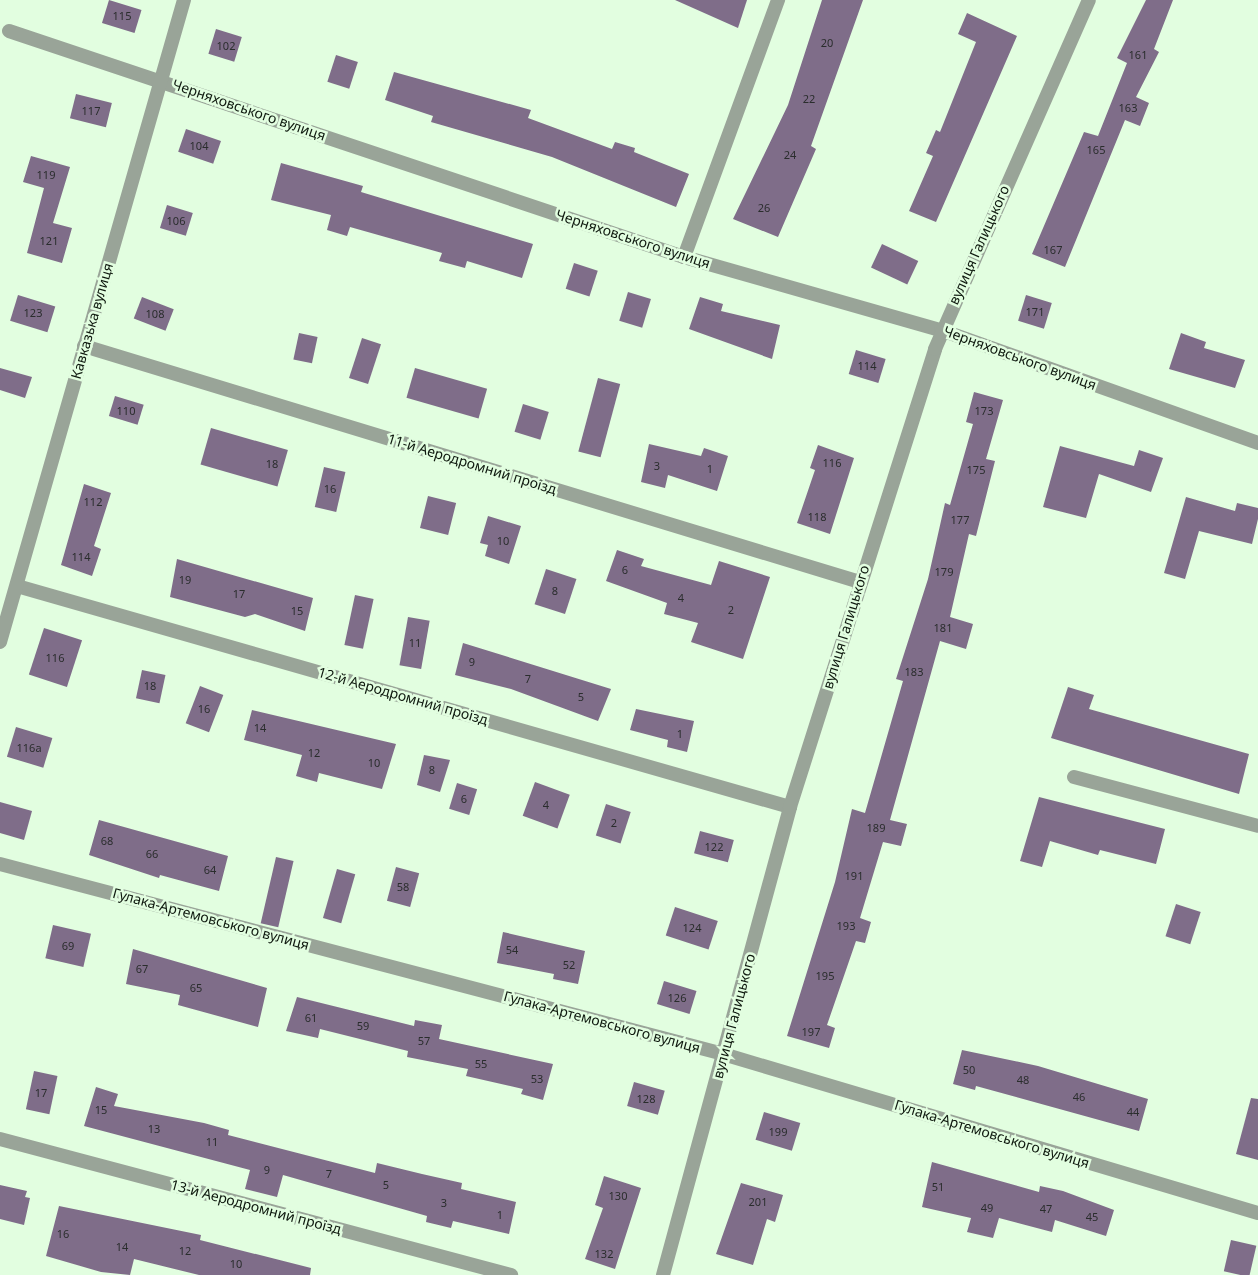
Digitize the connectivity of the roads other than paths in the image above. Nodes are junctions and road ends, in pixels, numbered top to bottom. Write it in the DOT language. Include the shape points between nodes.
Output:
graph roads {
  1 [pos="184,0"];
  2 [pos="778,0"];
  3 [pos="1089,0"];
  4 [pos="8,31"];
  5 [pos="160,79"];
  6 [pos="684,257"];
  7 [pos="941,330"];
  8 [pos="84,346"];
  9 [pos="1258,443"];
  10 [pos="860,582"];
  11 [pos="17,586"];
  12 [pos="0,642"];
  13 [pos="1074,777"];
  14 [pos="790,807"];
  15 [pos="1258,826"];
  16 [pos="0,864"];
  17 [pos="723,1054"];
  18 [pos="0,1139"];
  19 [pos="1258,1213"];
  20 [pos="511,1275"];
  21 [pos="663,1275"];
  1 -- 5 [label="street, Кавказька вулиця"];
  2 -- 6 [label="street"];
  3 -- 7 [label="street, вулиця Галицького"];
  4 -- 5 [label="street, Черняховського вулиця"];
  5 -- 6 [label="street, Черняховського вулиця"];
  5 -- 8 [label="street, Кавказька вулиця"];
  6 -- 7 [label="street, Черняховського вулиця"];
  7 -- 9 [label="street, Черняховського вулиця"];
  7 -- 10 [label="street, вулиця Галицького"];
  8 -- 10 [label="street, 11-й Аеродромний проїзд"];
  8 -- 11 [label="street, Кавказька вулиця"];
  10 -- 14 [label="street, вулиця Галицького"];
  11 -- 12 [label="street, Кавказька вулиця"];
  11 -- 14 [label="street, 12-й Аеродромний проїзд"];
  13 -- 15 [label="street"];
  14 -- 17 [label="street, вулиця Галицького"];
  16 -- 17 [label="street, Гулака-Артемовського вулиця"];
  17 -- 19 [label="street, Гулака-Артемовського вулиця"];
  17 -- 21 [label="street, вулиця Галицького"];
  18 -- 20 [label="street, 13-й Аеродромний проїзд"];
}
